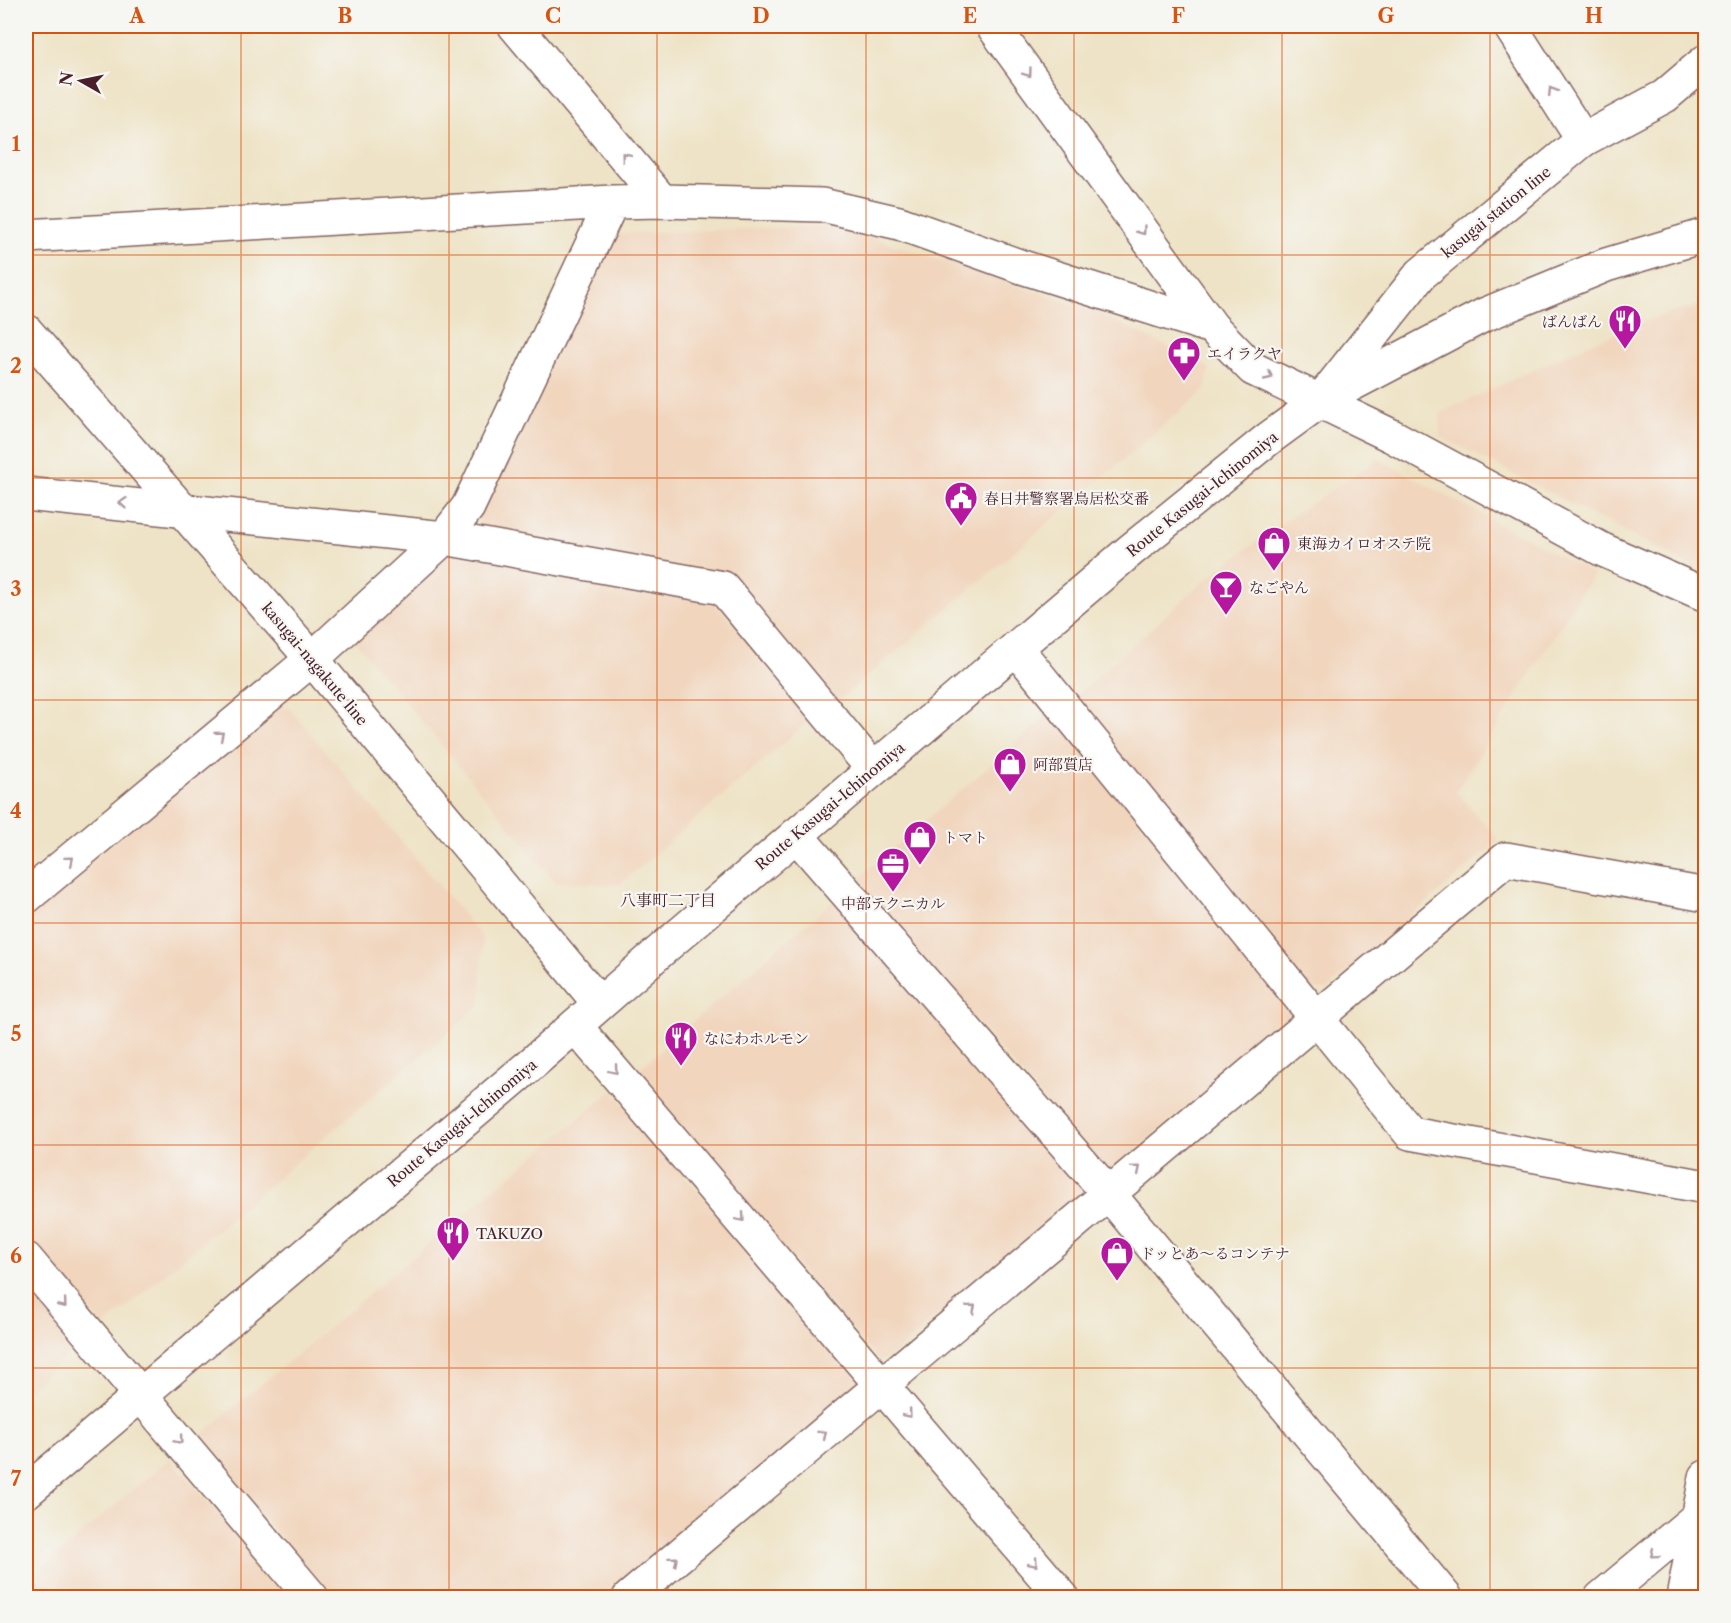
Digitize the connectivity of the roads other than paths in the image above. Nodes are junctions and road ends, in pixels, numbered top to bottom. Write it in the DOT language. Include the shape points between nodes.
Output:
graph roads {
  1 [pos="515,26"];
  2 [pos="993,26"];
  3 [pos="1510,26"];
  4 [pos="1706,61"];
  5 [pos="1583,140"];
  6 [pos="662,201"];
  7 [pos="612,202"];
  8 [pos="1706,235"];
  9 [pos="26,236"];
  10 [pos="1212,327"];
  11 [pos="26,331"];
  12 [pos="1320,401"];
  13 [pos="26,495"];
  14 [pos="181,508"];
  15 [pos="444,538"];
  16 [pos="1706,596"];
  17 [pos="1016,648"];
  18 [pos="312,659"];
  19 [pos="873,770"];
  20 [pos="796,835"];
  21 [pos="1706,894"];
  22 [pos="26,897"];
  23 [pos="599,1004"];
  24 [pos="1317,1018"];
  25 [pos="576,1026"];
  26 [pos="1706,1187"];
  27 [pos="1108,1193"];
  28 [pos="26,1259"];
  29 [pos="883,1384"];
  30 [pos="141,1396"];
  31 [pos="1706,1477"];
  32 [pos="26,1492"];
  33 [pos="1699,1516"];
  34 [pos="312,1598"];
  35 [pos="629,1598"];
  36 [pos="1063,1598"];
  37 [pos="1446,1598"];
  38 [pos="1601,1598"];
  39 [pos="1683,1598"];
  6 -- 1 [label="street, one-way"];
  2 -- 10 [label="street, one-way"];
  5 -- 3 [label="street, one-way"];
  4 -- 5 [label="street, kasugai station line" via="1665,96"];
  5 -- 12 [label="street, kasugai station line" via="1422,274"];
  6 -- 7 [label="street"];
  6 -- 10 [label="street" via="822,205 844,210 899,223"];
  7 -- 9 [label="street"];
  7 -- 15 [label="street" via="468,507"];
  8 -- 12 [label="street, Route Kasugai-Ichinomiya" via="1606,265 1484,315"];
  10 -- 12 [label="street, one-way" via="1252,369"];
  11 -- 14 [label="street, kasugai-nagakute line"];
  12 -- 16 [label="street" via="1603,550"];
  12 -- 17 [label="street, Route Kasugai-Ichinomiya" via="1268,439"];
  14 -- 13 [label="street, one-way"];
  14 -- 15 [label="street"];
  14 -- 18 [label="street, kasugai-nagakute line"];
  15 -- 18 [label="street"];
  15 -- 19 [label="street" via="723,588"];
  17 -- 19 [label="street, Route Kasugai-Ichinomiya"];
  17 -- 24 [label="street"];
  22 -- 18 [label="street, one-way"];
  18 -- 23 [label="street, kasugai-nagakute line"];
  19 -- 20 [label="street, Route Kasugai-Ichinomiya"];
  20 -- 23 [label="street, Route Kasugai-Ichinomiya"];
  20 -- 27 [label="street"];
  21 -- 24 [label="street" via="1506,859"];
  23 -- 25 [label="street, Route Kasugai-Ichinomiya"];
  24 -- 26 [label="street" via="1410,1133"];
  27 -- 24 [label="street, one-way"];
  25 -- 29 [label="street, one-way"];
  25 -- 30 [label="street, Route Kasugai-Ichinomiya"];
  29 -- 27 [label="street, one-way"];
  27 -- 37 [label="street"];
  28 -- 30 [label="street, one-way"];
  35 -- 29 [label="street, one-way"];
  29 -- 36 [label="street, one-way"];
  30 -- 32 [label="street, Route Kasugai-Ichinomiya"];
  30 -- 34 [label="street, one-way"];
  31 -- 33 [label="street"];
  33 -- 38 [label="street, one-way"];
  33 -- 39 [label="street"];
}
